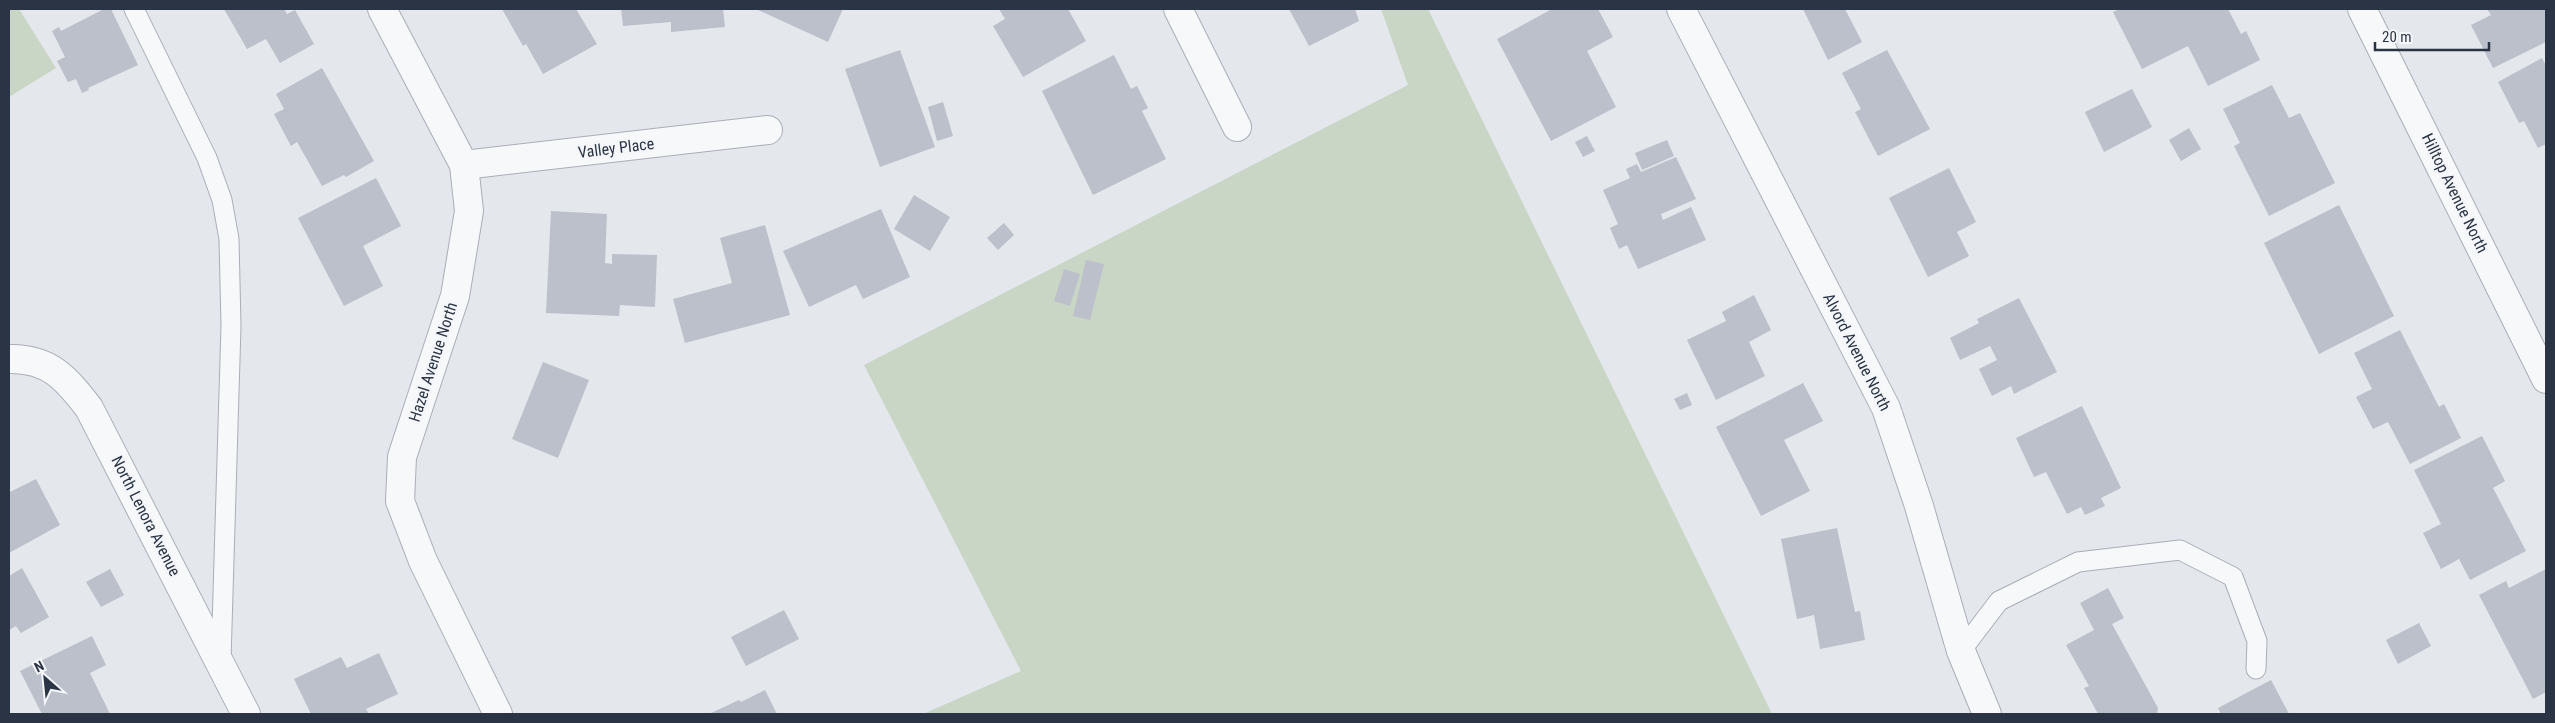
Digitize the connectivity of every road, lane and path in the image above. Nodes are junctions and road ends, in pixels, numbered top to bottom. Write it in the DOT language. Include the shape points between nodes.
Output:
graph roads {
  1 [pos="134,9"];
  2 [pos="382,9"];
  3 [pos="1178,9"];
  4 [pos="1681,9"];
  5 [pos="2362,9"];
  6 [pos="1237,127"];
  7 [pos="768,130"];
  8 [pos="464,165"];
  9 [pos="9,359"];
  10 [pos="2546,379"];
  11 [pos="1961,650"];
  12 [pos="220,661"];
  13 [pos="2256,668"];
  14 [pos="246,714"];
  15 [pos="498,714"];
  16 [pos="1988,714"];
  1 -- 12 [label="lane" via="207,158 222,200 229,239 231,326"];
  2 -- 8 [label="street, Hazel Avenue North"];
  3 -- 6 [label="street"];
  4 -- 11 [label="street, Alvord Avenue North" via="1886,408 1919,506"];
  5 -- 10 [label="street, Hilltop Avenue North"];
  7 -- 8 [label="street, Valley Place"];
  8 -- 15 [label="street, Hazel Avenue North" via="469,211 455,296 402,457 400,501 423,561"];
  9 -- 12 [label="street, North Lenora Avenue" via="26,359 55,371 75,389 89,408"];
  11 -- 13 [label="lane" via="1999,601 2078,562 2180,550 2232,577 2257,641"];
  11 -- 16 [label="street, Alvord Avenue North"];
  12 -- 14 [label="street, North Lenora Avenue"];
}
